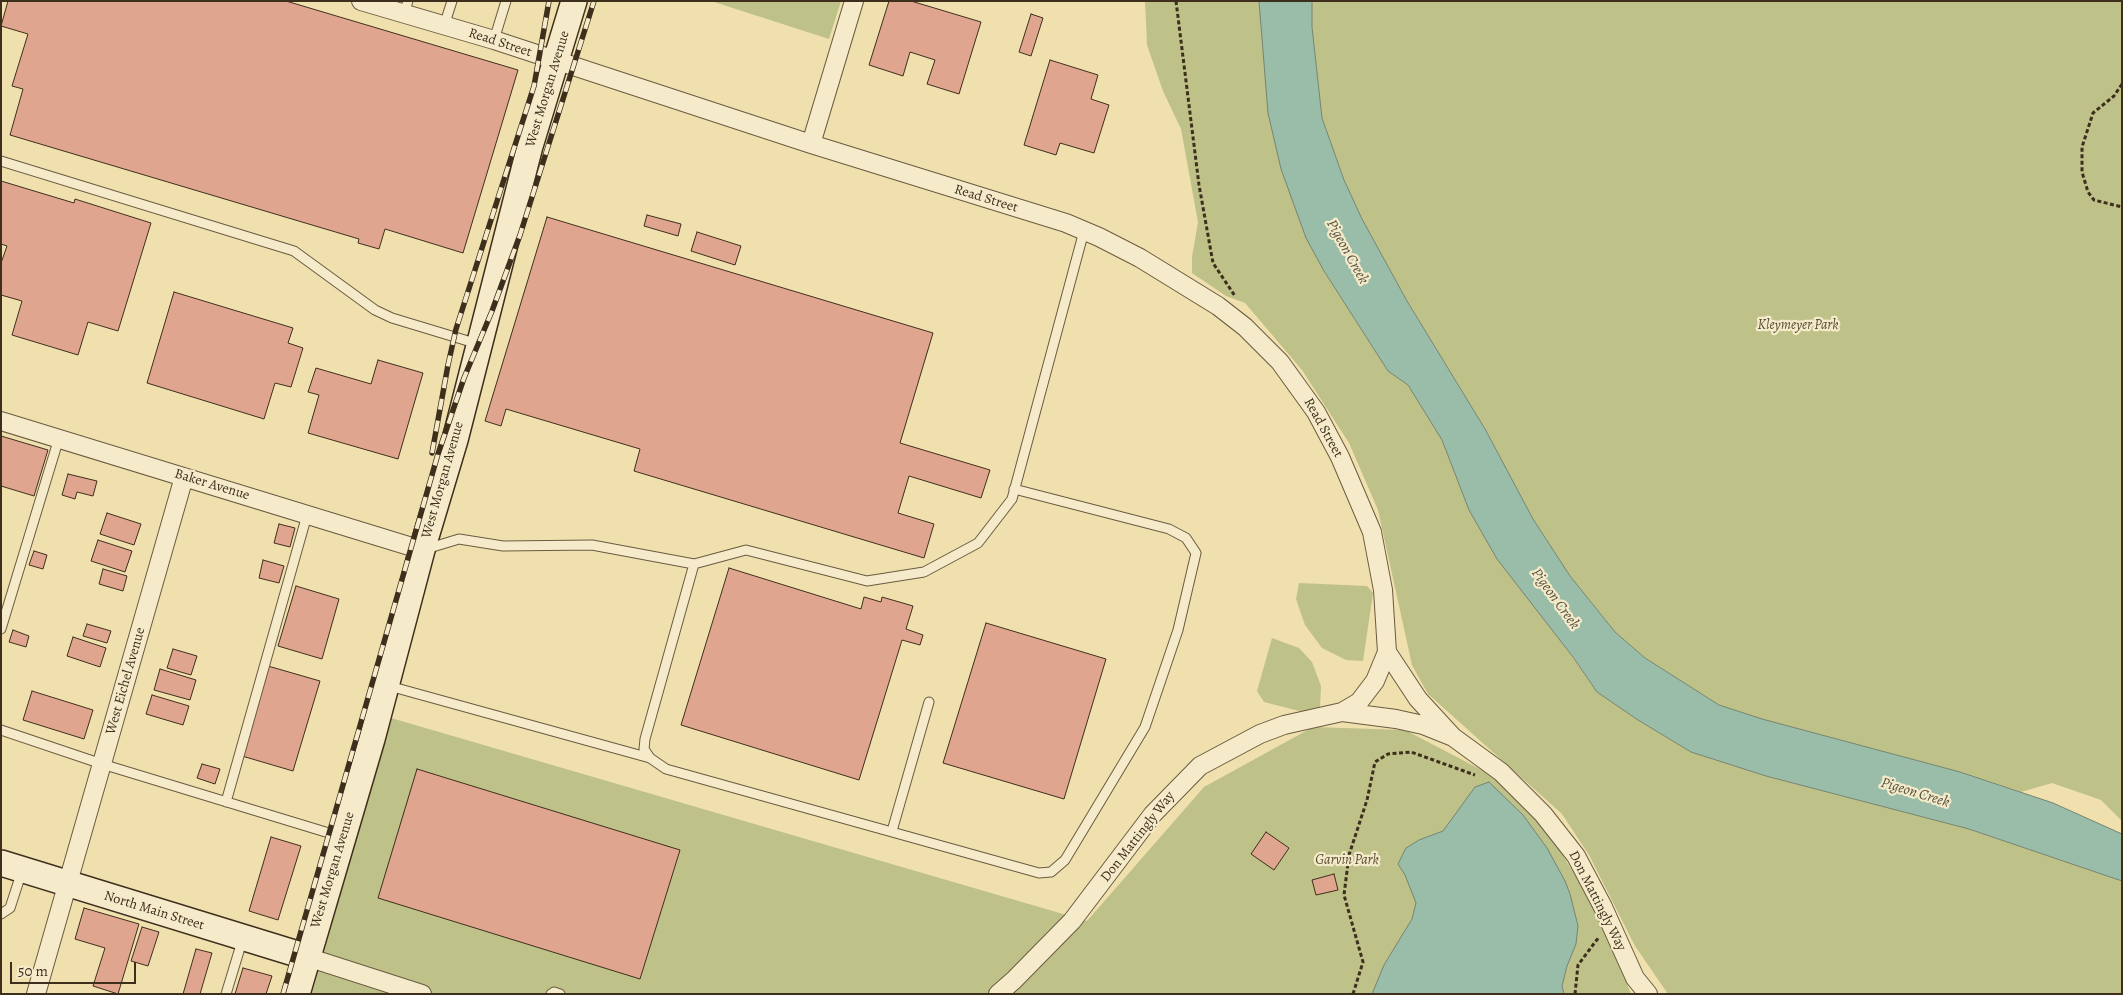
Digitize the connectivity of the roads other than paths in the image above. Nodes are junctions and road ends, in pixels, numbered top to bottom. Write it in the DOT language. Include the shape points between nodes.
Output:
graph roads {
  1 [pos="361,1"];
  2 [pos="452,1"];
  3 [pos="506,1"];
  4 [pos="574,1"];
  5 [pos="854,1"];
  6 [pos="406,8"];
  7 [pos="444,26"];
  8 [pos="494,40"];
  9 [pos="555,61"];
  10 [pos="811,144"];
  11 [pos="1,161"];
  12 [pos="1084,231"];
  13 [pos="480,344"];
  14 [pos="1,420"];
  15 [pos="60,438"];
  16 [pos="184,477"];
  17 [pos="1014,489"];
  18 [pos="307,515"];
  19 [pos="422,550"];
  20 [pos="694,564"];
  21 [pos="1,629"];
  22 [pos="1387,652"];
  23 [pos="386,685"];
  24 [pos="929,702"];
  25 [pos="1342,712"];
  26 [pos="1,730"];
  27 [pos="1453,737"];
  28 [pos="650,758"];
  29 [pos="102,764"];
  30 [pos="226,802"];
  31 [pos="892,831"];
  32 [pos="343,838"];
  33 [pos="12,867"];
  34 [pos="68,884"];
  35 [pos="1,914"];
  36 [pos="243,938"];
  37 [pos="307,957"];
  38 [pos="1637,986"];
  39 [pos="36,994"];
  40 [pos="226,994"];
  41 [pos="297,994"];
  42 [pos="422,994"];
  43 [pos="551,994"];
  44 [pos="560,994"];
  45 [pos="998,994"];
  46 [pos="1648,994"];
  1 -- 6 [label="street, Read Street"];
  2 -- 7 [label="lane"];
  3 -- 8 [label="lane"];
  4 -- 9 [label="street, West Morgan Avenue"];
  5 -- 10 [label="street"];
  6 -- 7 [label="street, Read Street"];
  7 -- 8 [label="street, Read Street"];
  8 -- 9 [label="street, Read Street"];
  9 -- 10 [label="street, Read Street"];
  9 -- 13 [label="street, West Morgan Avenue"];
  10 -- 12 [label="street, Read Street"];
  11 -- 13 [label="lane" via="294,251 375,310"];
  12 -- 17 [label="lane"];
  12 -- 22 [label="street, Read Street" via="1140,258 1218,306 1245,327 1292,378 1316,412 1337,451 1372,532 1383,590"];
  13 -- 19 [label="street, West Morgan Avenue"];
  14 -- 15 [label="street, Baker Avenue"];
  15 -- 16 [label="street, Baker Avenue"];
  15 -- 21 [label="lane"];
  16 -- 18 [label="street, Baker Avenue"];
  16 -- 29 [label="street, West Eichel Avenue"];
  17 -- 20 [label="lane" via="1012,499 978,543 924,572 866,581 746,550"];
  17 -- 31 [label="lane" via="1168,529 1186,538 1196,553 1178,630 1145,727 1066,860 1051,872 1039,873"];
  18 -- 19 [label="street, Baker Avenue"];
  18 -- 30 [label="lane"];
  19 -- 20 [label="lane" via="459,539 503,546 592,546"];
  19 -- 23 [label="street, West Morgan Avenue"];
  20 -- 28 [label="lane" via="645,739 644,749"];
  22 -- 25 [label="street, Read Street" via="1375,681 1359,702"];
  22 -- 27 [label="street, Read Street" via="1418,699"];
  23 -- 28 [label="lane"];
  23 -- 32 [label="street, West Morgan Avenue"];
  24 -- 31 [label="lane"];
  25 -- 27 [label="street, Don Mattingly Way" via="1423,725"];
  25 -- 45 [label="street, Don Mattingly Way" via="1260,734 1200,766 1153,814 1072,921"];
  26 -- 29 [label="lane"];
  27 -- 38 [label="street, Don Mattingly Way" via="1495,767 1543,814 1576,856 1614,931"];
  28 -- 31 [label="lane" via="666,769"];
  29 -- 30 [label="lane"];
  29 -- 34 [label="street, West Eichel Avenue"];
  30 -- 32 [label="lane"];
  32 -- 37 [label="street, West Morgan Avenue"];
  33 -- 34 [label="street, North Main Street"];
  33 -- 35 [label="lane" via="10,908"];
  34 -- 36 [label="street, North Main Street"];
  34 -- 39 [label="street, West Eichel Avenue"];
  36 -- 37 [label="street, North Main Street"];
  36 -- 40 [label="lane"];
  37 -- 41 [label="street, West Morgan Avenue"];
  37 -- 42 [label="street"];
  38 -- 46 [label="street, Don Mattingly Way"];
  43 -- 44 [label="lane"];
}
